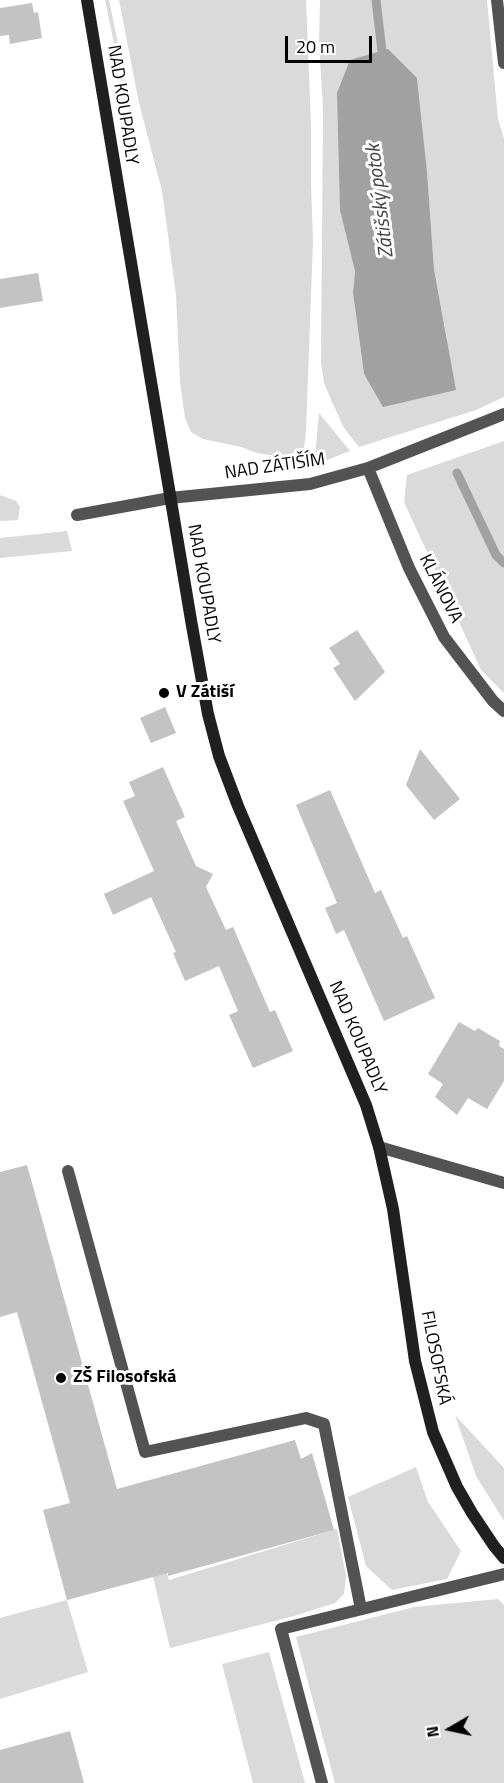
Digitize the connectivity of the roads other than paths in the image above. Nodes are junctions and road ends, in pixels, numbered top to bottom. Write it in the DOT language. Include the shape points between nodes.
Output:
graph roads {
  1 [pos="87,0"];
  2 [pos="497,0"];
  3 [pos="504,63"];
  4 [pos="504,414"];
  5 [pos="368,468"];
  6 [pos="170,498"];
  7 [pos="78,515"];
  8 [pos="504,711"];
  9 [pos="379,1147"];
  10 [pos="68,1171"];
  11 [pos="504,1183"];
  12 [pos="504,1558"];
  13 [pos="504,1574"];
  14 [pos="361,1609"];
  15 [pos="322,1783"];
  1 -- 6 [label="street, NAD KOUPADLY"];
  2 -- 3 [label="street"];
  4 -- 5 [label="street, NAD ZÁTIŠÍM"];
  5 -- 6 [label="street, NAD ZÁTIŠÍM" via="310,484"];
  5 -- 8 [label="street, KLÁNOVA" via="409,568 444,637"];
  6 -- 7 [label="street, NAD ZÁTIŠÍM"];
  6 -- 9 [label="street, NAD KOUPADLY" via="219,756 366,1105"];
  9 -- 11 [label="street"];
  9 -- 12 [label="street, FILOSOFSKÁ" via="393,1209 415,1361 433,1432 457,1487"];
  10 -- 14 [label="street" via="145,1452 306,1418 324,1424"];
  13 -- 14 [label="street"];
  14 -- 15 [label="street" via="281,1629"];
}
